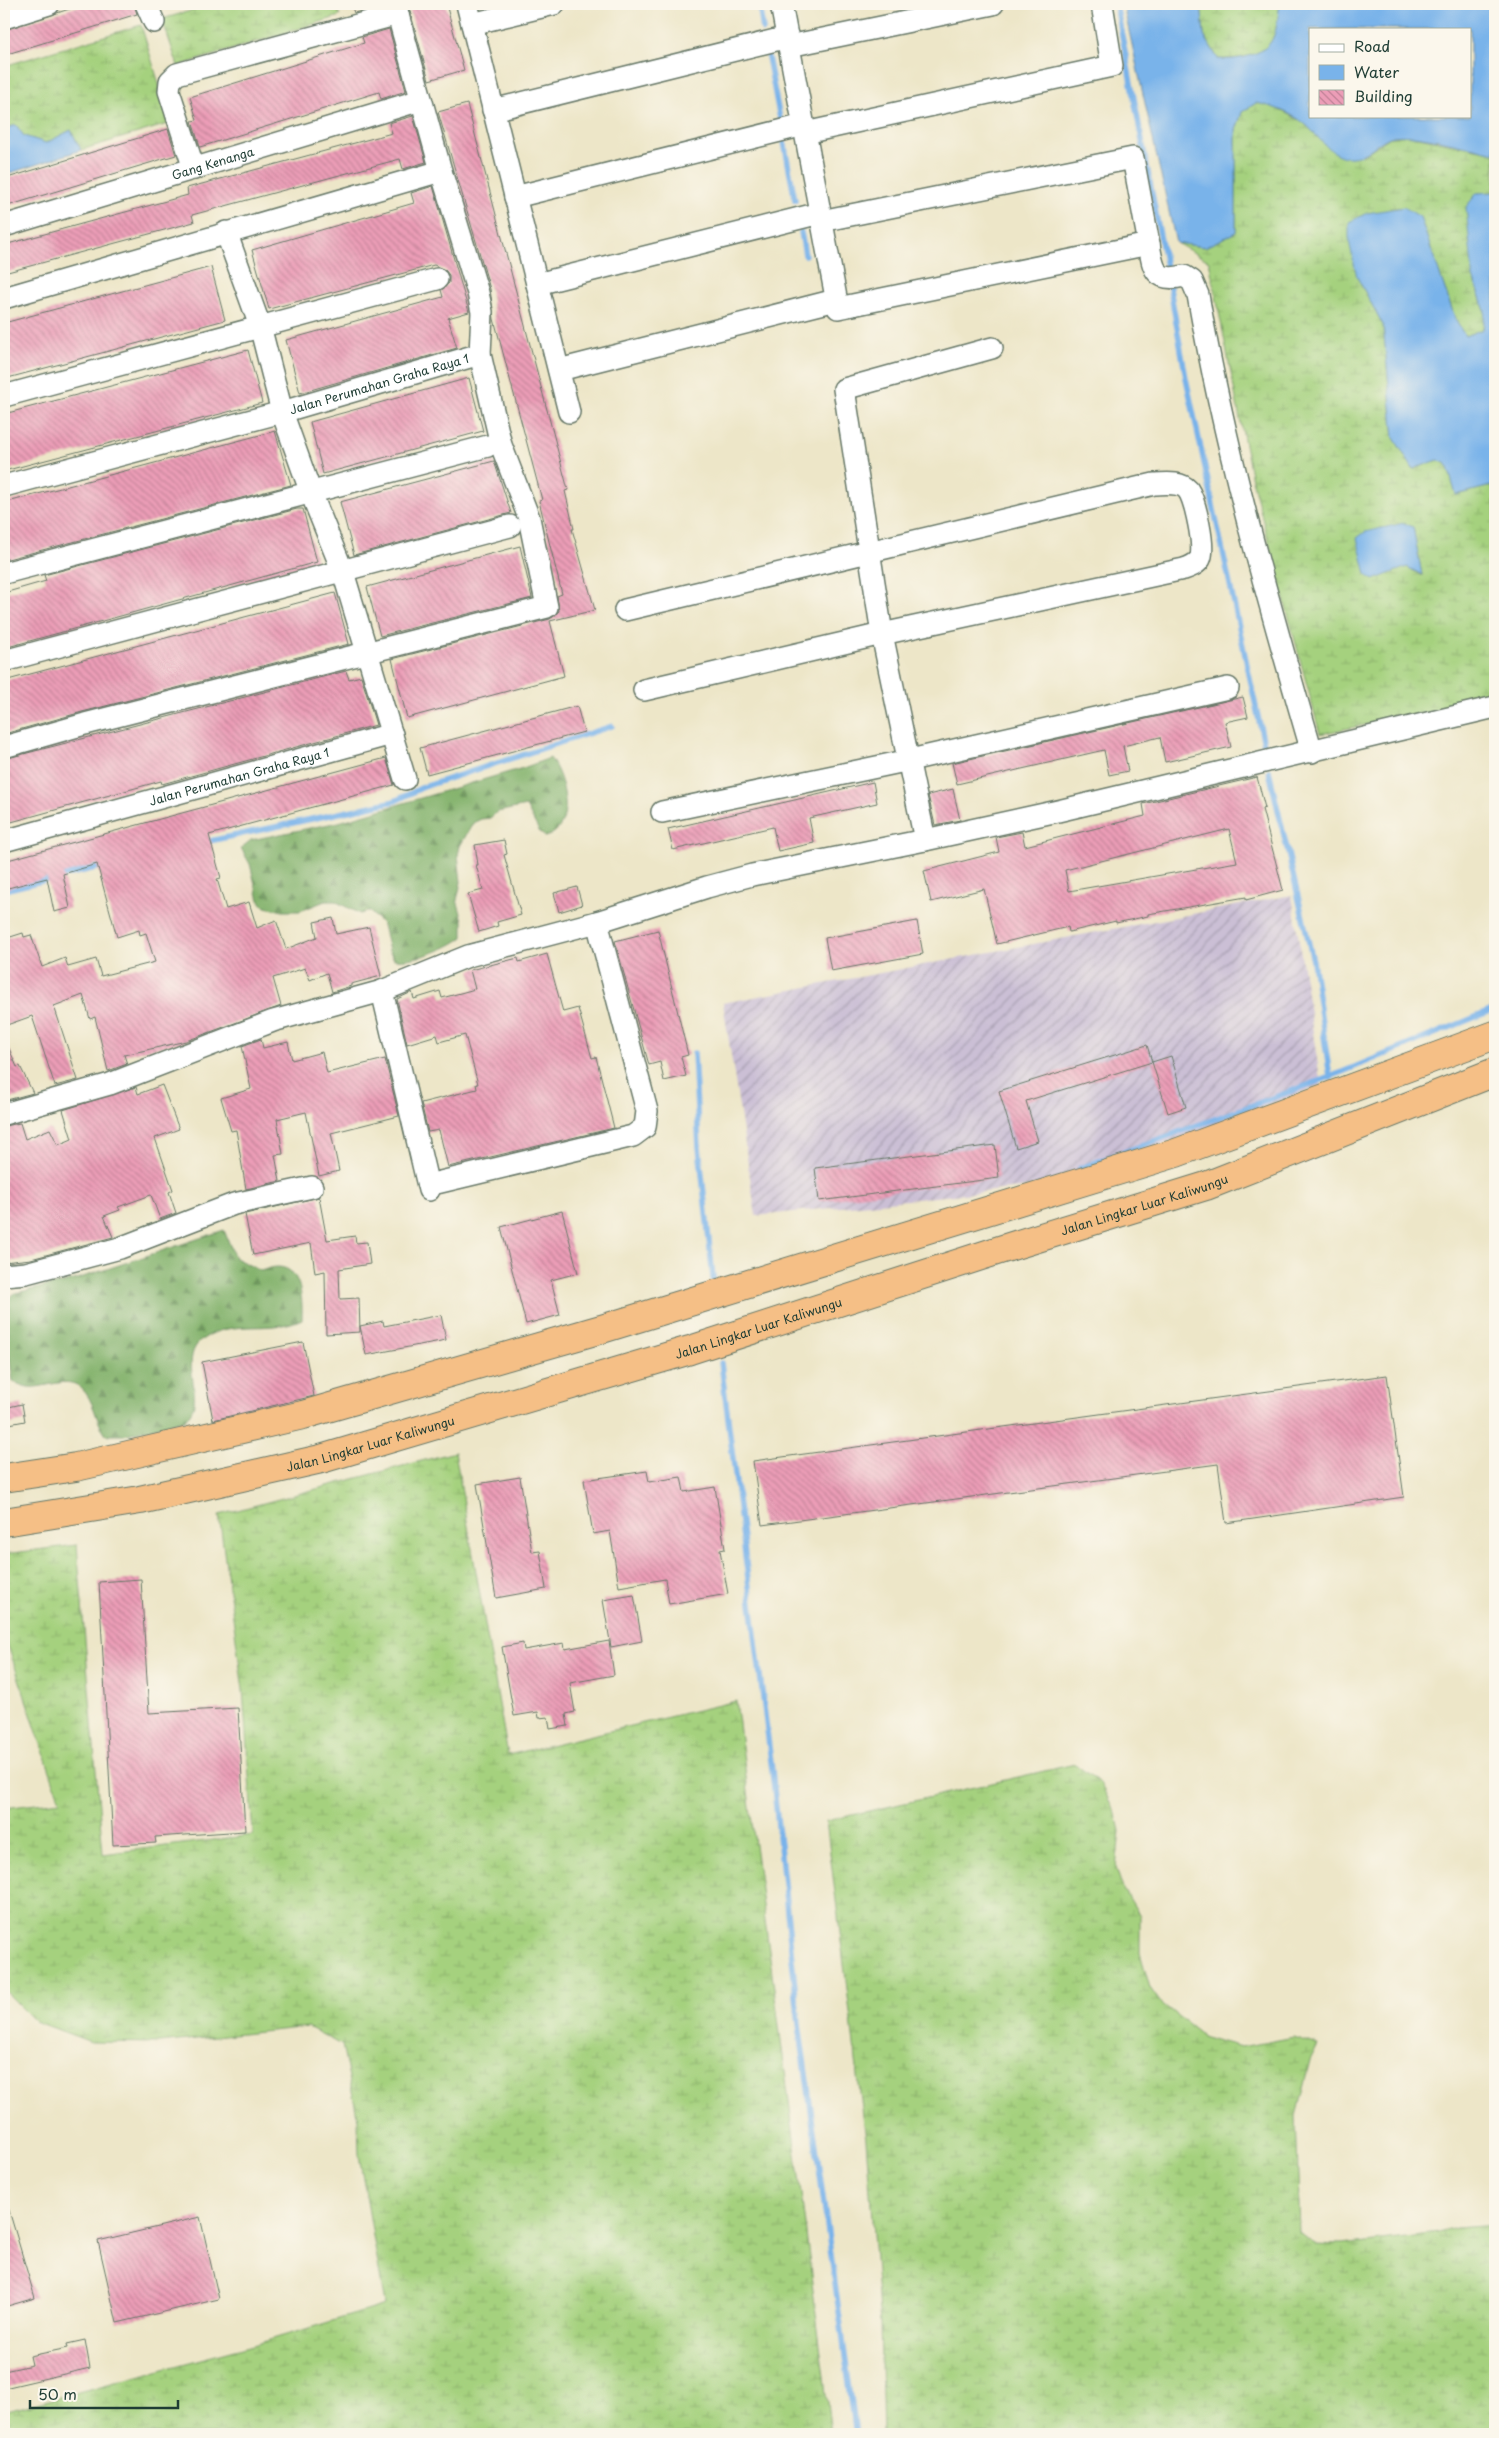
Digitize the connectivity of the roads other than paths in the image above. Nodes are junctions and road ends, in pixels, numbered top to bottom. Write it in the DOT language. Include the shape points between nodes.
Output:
graph roads {
  1 [pos="50,4"];
  2 [pos="467,4"];
  3 [pos="554,4"];
  4 [pos="782,4"];
  5 [pos="993,4"];
  6 [pos="1102,4"];
  7 [pos="397,9"];
  8 [pos="4,18"];
  9 [pos="472,24"];
  10 [pos="788,41"];
  11 [pos="421,100"];
  12 [pos="494,110"];
  13 [pos="805,129"];
  14 [pos="194,169"];
  15 [pos="441,171"];
  16 [pos="515,197"];
  17 [pos="821,217"];
  18 [pos="4,226"];
  19 [pos="226,232"];
  20 [pos="1148,244"];
  21 [pos="437,279"];
  22 [pos="537,284"];
  23 [pos="4,298"];
  24 [pos="836,300"];
  25 [pos="260,326"];
  26 [pos="992,348"];
  27 [pos="480,354"];
  28 [pos="559,370"];
  29 [pos="4,396"];
  30 [pos="282,412"];
  31 [pos="569,412"];
  32 [pos="488,446"];
  33 [pos="4,486"];
  34 [pos="311,493"];
  35 [pos="510,526"];
  36 [pos="868,553"];
  37 [pos="343,572"];
  38 [pos="4,573"];
  39 [pos="625,610"];
  40 [pos="882,634"];
  41 [pos="368,652"];
  42 [pos="4,661"];
  43 [pos="1228,688"];
  44 [pos="644,690"];
  45 [pos="1495,707"];
  46 [pos="392,734"];
  47 [pos="4,747"];
  48 [pos="1312,752"];
  49 [pos="910,760"];
  50 [pos="405,779"];
  51 [pos="662,812"];
  52 [pos="925,840"];
  53 [pos="4,841"];
  54 [pos="598,922"];
  55 [pos="382,991"];
  56 [pos="1495,1034"];
  57 [pos="1495,1072"];
  58 [pos="4,1114"];
  59 [pos="312,1187"];
  60 [pos="4,1276"];
  61 [pos="4,1478"];
  62 [pos="4,1522"];
  1 -- 8 [label="street"];
  2 -- 9 [label="street"];
  3 -- 9 [label="street"];
  4 -- 10 [label="street"];
  5 -- 10 [label="street"];
  6 -- 13 [label="street" via="1112,66"];
  7 -- 11 [label="street"];
  7 -- 14 [label="street" via="177,74 170,81 168,91"];
  9 -- 12 [label="street"];
  10 -- 12 [label="street"];
  10 -- 13 [label="street"];
  11 -- 14 [label="street, Gang Kenanga"];
  11 -- 15 [label="street"];
  12 -- 16 [label="street"];
  13 -- 16 [label="street"];
  13 -- 17 [label="street"];
  14 -- 18 [label="street, Gang Kenanga"];
  15 -- 19 [label="street"];
  15 -- 27 [label="street" via="480,302"];
  16 -- 22 [label="street"];
  17 -- 20 [label="street" via="1133,158"];
  17 -- 22 [label="street"];
  17 -- 24 [label="street"];
  19 -- 23 [label="street"];
  19 -- 25 [label="street, Jalan Perumahan Graha Raya 1"];
  20 -- 24 [label="street" via="838,308"];
  20 -- 48 [label="street" via="1152,268 1160,276 1173,279 1184,276 1192,281 1198,295 1258,569"];
  21 -- 25 [label="street"];
  22 -- 28 [label="street"];
  24 -- 28 [label="street"];
  25 -- 29 [label="street"];
  25 -- 30 [label="street, Jalan Perumahan Graha Raya 1"];
  26 -- 36 [label="street" via="844,389"];
  27 -- 30 [label="street, Jalan Perumahan Graha Raya 1"];
  27 -- 41 [label="street, Jalan Perumahan Graha Raya 1" via="501,444 529,518 547,606"];
  28 -- 31 [label="street"];
  30 -- 33 [label="street, Jalan Perumahan Graha Raya 1"];
  30 -- 34 [label="street, Jalan Perumahan Graha Raya 1"];
  32 -- 34 [label="street"];
  34 -- 37 [label="street, Jalan Perumahan Graha Raya 1"];
  34 -- 38 [label="street"];
  35 -- 37 [label="street"];
  36 -- 39 [label="street"];
  36 -- 40 [label="street"];
  36 -- 40 [label="street" via="1169,483 1188,491 1202,545 1201,557 1184,569"];
  37 -- 41 [label="street, Jalan Perumahan Graha Raya 1"];
  37 -- 42 [label="street"];
  40 -- 44 [label="street"];
  40 -- 49 [label="street"];
  41 -- 46 [label="street, Jalan Perumahan Graha Raya 1"];
  41 -- 47 [label="street, Jalan Perumahan Graha Raya 1"];
  43 -- 49 [label="street"];
  45 -- 48 [label="street"];
  46 -- 50 [label="street"];
  46 -- 53 [label="street, Jalan Perumahan Graha Raya 1"];
  48 -- 52 [label="street"];
  49 -- 51 [label="street"];
  49 -- 52 [label="street"];
  52 -- 54 [label="street" via="752,875"];
  54 -- 55 [label="street" via="468,956"];
  54 -- 55 [label="street" via="648,1111 645,1128 633,1136 429,1188"];
  55 -- 58 [label="street" via="273,1021 110,1084"];
  56 -- 61 [label="highway" via="1176,1153 605,1328 303,1415 76,1467"];
  57 -- 62 [label="highway, Jalan Lingkar Luar Kaliwungu" via="1206,1186 690,1350 321,1459 140,1500"];
  59 -- 60 [label="street" via="234,1204 120,1248"];
}
